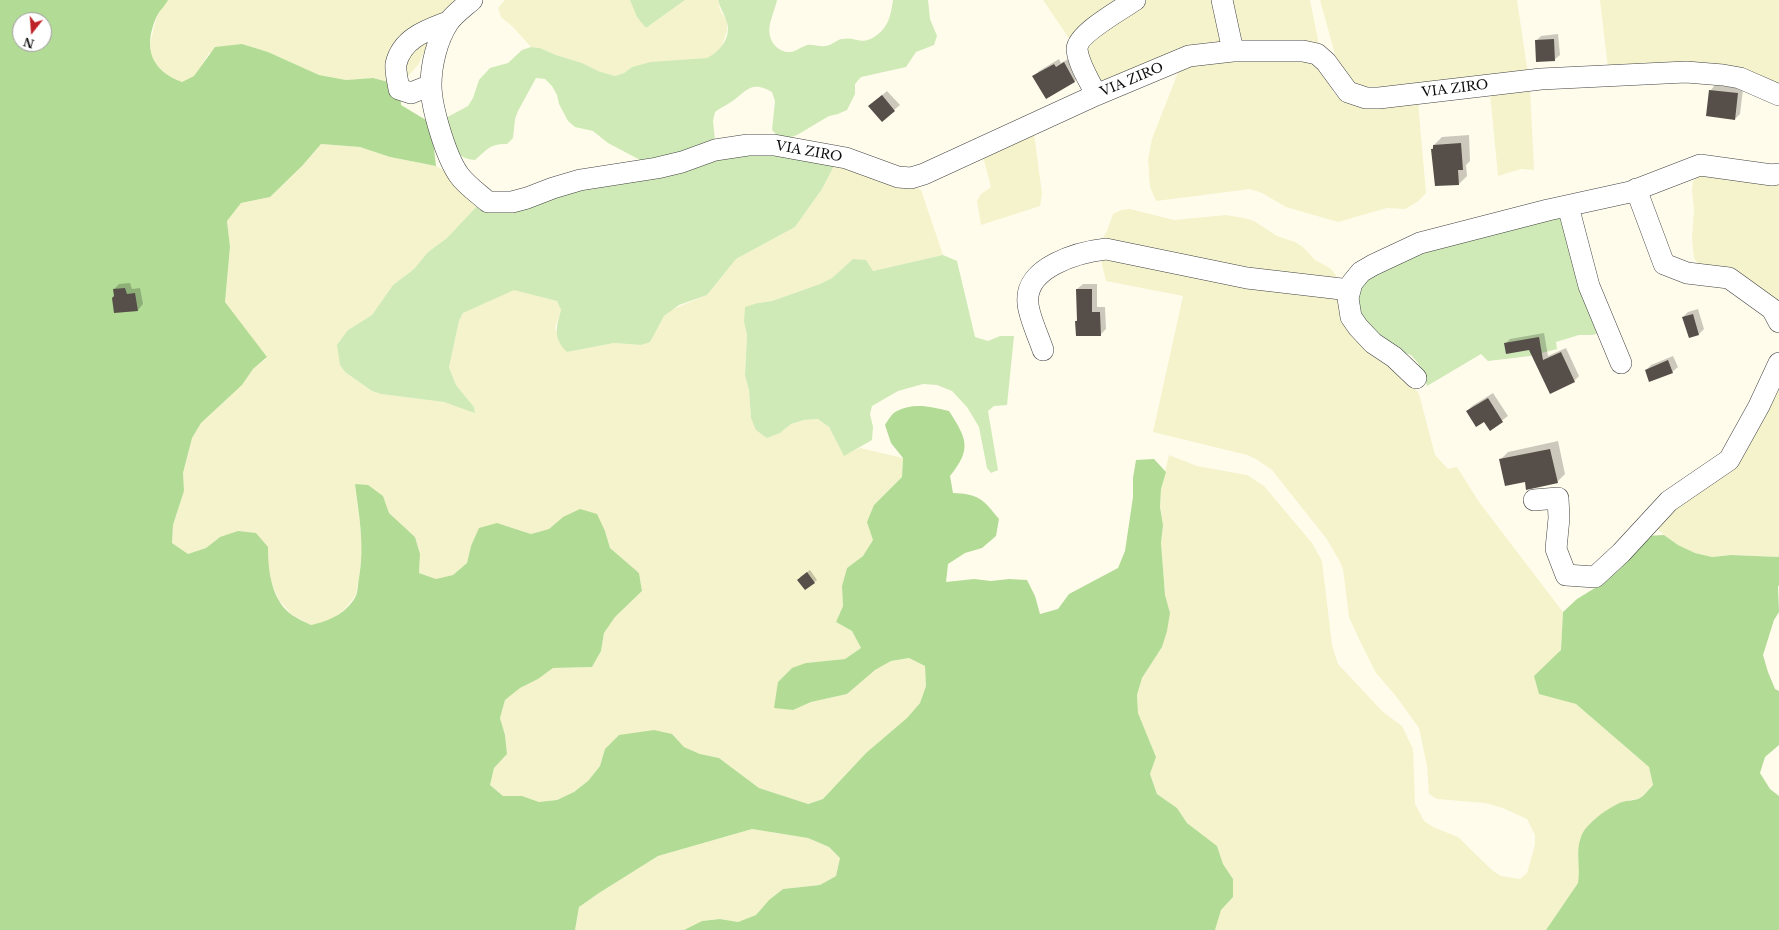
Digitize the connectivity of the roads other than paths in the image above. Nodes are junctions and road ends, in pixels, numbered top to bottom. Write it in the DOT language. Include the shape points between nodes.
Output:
graph roads {
  1 [pos="472,0"];
  2 [pos="1135,0"];
  3 [pos="1222,0"];
  4 [pos="448,22"];
  5 [pos="1233,51"];
  6 [pos="431,85"];
  7 [pos="1096,95"];
  8 [pos="1779,95"];
  9 [pos="1779,174"];
  10 [pos="1636,189"];
  11 [pos="1568,206"];
  12 [pos="1350,290"];
  13 [pos="1779,322"];
  14 [pos="1042,350"];
  15 [pos="1621,363"];
  16 [pos="1779,363"];
  17 [pos="1416,378"];
  18 [pos="1534,500"];
  1 -- 4 [label="street"];
  2 -- 7 [label="street" via="1093,28 1079,41 1079,58"];
  3 -- 5 [label="street"];
  4 -- 6 [label="street" via="434,58"];
  4 -- 6 [label="street" via="420,33 402,48 396,65 399,89 411,93"];
  5 -- 7 [label="street, VIA ZIRO" via="1189,56"];
  5 -- 8 [label="street, VIA ZIRO" via="1303,51 1317,54 1348,92 1366,98 1541,79 1686,72 1740,78"];
  6 -- 7 [label="street, VIA ZIRO" via="442,138 452,163 459,175 488,202 512,202 580,180 657,168 715,150 748,145 774,145 846,158 898,177 912,178"];
  9 -- 10 [label="street" via="1700,166"];
  10 -- 11 [label="street"];
  10 -- 13 [label="street" via="1664,264 1687,273 1729,278 1772,309"];
  11 -- 12 [label="street" via="1420,243 1361,272"];
  11 -- 15 [label="street" via="1589,286"];
  12 -- 14 [label="street" via="1246,278 1106,249 1090,251 1051,265 1036,278 1029,290 1028,303"];
  12 -- 17 [label="street" via="1348,298 1351,317 1358,327 1373,343 1394,356"];
  16 -- 18 [label="street" via="1759,406 1728,460 1669,501 1622,553 1595,578 1566,575 1556,548 1558,498"];
}
